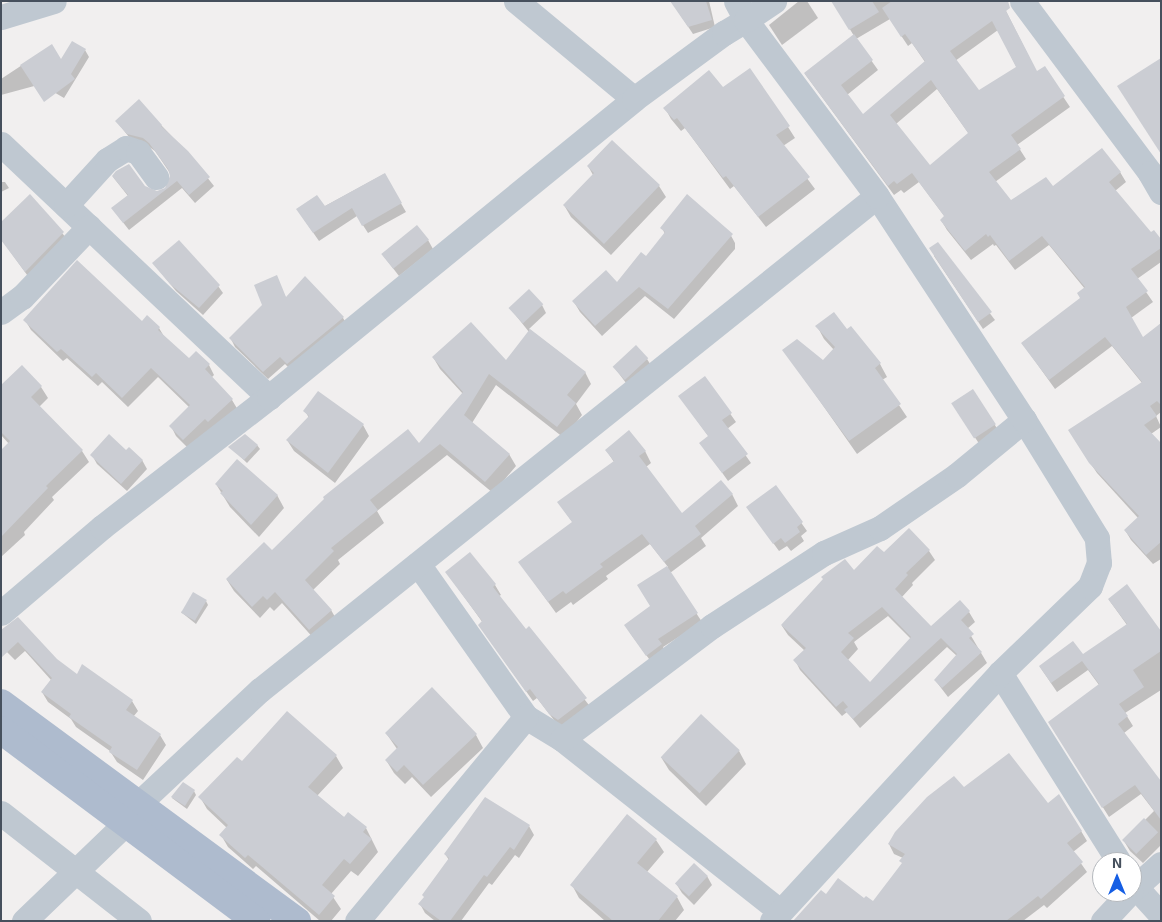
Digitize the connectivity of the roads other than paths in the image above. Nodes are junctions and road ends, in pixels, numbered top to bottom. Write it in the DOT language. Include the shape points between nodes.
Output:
graph roads {
  1 [pos="54,1"];
  2 [pos="516,1"];
  3 [pos="774,1"];
  4 [pos="1022,1"];
  5 [pos="741,11"];
  6 [pos="1,17"];
  7 [pos="634,99"];
  8 [pos="2,148"];
  9 [pos="1157,176"];
  10 [pos="156,177"];
  11 [pos="877,196"];
  12 [pos="66,205"];
  13 [pos="89,227"];
  14 [pos="1,312"];
  15 [pos="269,397"];
  16 [pos="1024,420"];
  17 [pos="418,564"];
  18 [pos="1,613"];
  19 [pos="1000,673"];
  20 [pos="1,703"];
  21 [pos="526,717"];
  22 [pos="1,730"];
  23 [pos="562,739"];
  24 [pos="1,813"];
  25 [pos="132,814"];
  26 [pos="1113,852"];
  27 [pos="1161,864"];
  28 [pos="75,871"];
  29 [pos="1142,880"];
  30 [pos="1142,897"];
  31 [pos="1120,902"];
  32 [pos="1161,915"];
  33 [pos="776,916"];
  34 [pos="24,921"];
  35 [pos="139,921"];
  36 [pos="256,921"];
  37 [pos="297,921"];
  38 [pos="357,921"];
  39 [pos="1103,921"];
  1 -- 6 [label="street"];
  2 -- 7 [label="street"];
  3 -- 5 [label="street"];
  4 -- 9 [label="street"];
  5 -- 7 [label="street" via="724,33"];
  5 -- 11 [label="street"];
  7 -- 15 [label="street"];
  8 -- 12 [label="street"];
  10 -- 12 [label="street" via="138,152 126,148 107,160"];
  11 -- 16 [label="street"];
  11 -- 17 [label="street"];
  12 -- 13 [label="street"];
  13 -- 14 [label="street" via="22,297"];
  13 -- 15 [label="street"];
  15 -- 18 [label="street" via="102,527"];
  16 -- 19 [label="street" via="1097,538 1099,563 1090,586"];
  16 -- 23 [label="street" via="957,475 880,528 824,553 712,626"];
  17 -- 21 [label="street"];
  17 -- 25 [label="street" via="260,690"];
  19 -- 26 [label="street"];
  19 -- 33 [label="street"];
  20 -- 25 [label="main road"];
  21 -- 23 [label="street"];
  21 -- 38 [label="street"];
  22 -- 25 [label="main road"];
  23 -- 33 [label="street"];
  24 -- 28 [label="street"];
  25 -- 28 [label="street"];
  25 -- 36 [label="main road"];
  25 -- 37 [label="main road"];
  27 -- 29 [label="street"];
  28 -- 34 [label="street"];
  28 -- 35 [label="street"];
  30 -- 32 [label="street"];
  31 -- 39 [label="street"];
}
